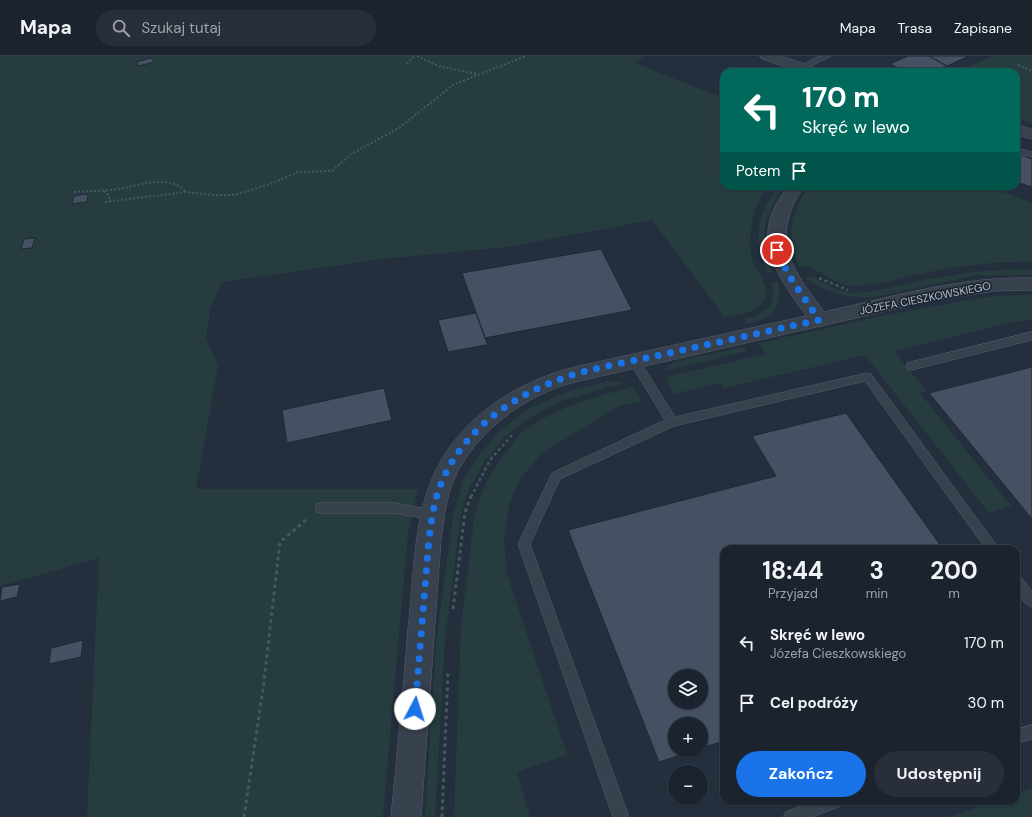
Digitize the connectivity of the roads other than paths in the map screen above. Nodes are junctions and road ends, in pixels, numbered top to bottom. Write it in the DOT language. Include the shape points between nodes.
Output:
graph roads {
  1 [pos="767,56"];
  2 [pos="828,56"];
  3 [pos="802,68"];
  4 [pos="809,68"];
  5 [pos="1020,131"];
  6 [pos="1032,134"];
  7 [pos="1020,151"];
  8 [pos="1032,155"];
  9 [pos="793,190"];
  10 [pos="1032,284"];
  11 [pos="819,320"];
  12 [pos="1032,336"];
  13 [pos="634,361"];
  14 [pos="911,366"];
  15 [pos="672,422"];
  16 [pos="321,508"];
  17 [pos="432,515"];
  18 [pos="991,545"];
  19 [pos="1020,585"];
  20 [pos="1032,601"];
  21 [pos="1032,732"];
  22 [pos="1020,736"];
  23 [pos="825,805"];
  24 [pos="406,817"];
  25 [pos="621,817"];
  26 [pos="791,817"];
  1 -- 3 [label="street"];
  2 -- 4 [label="lane" via="815,60"];
  5 -- 6 [label="street"];
  7 -- 8 [label="lane"];
  9 -- 11 [label="street" via="785,201 777,222 777,250 788,274"];
  10 -- 11 [label="street, JÓZEFA CIESZKOWSKIEGO" via="967,288"];
  11 -- 13 [label="street, JÓZEFA CIESZKOWSKIEGO"];
  12 -- 14 [label="lane"];
  13 -- 15 [label="lane"];
  13 -- 17 [label="street, JÓZEFA CIESZKOWSKIEGO" via="559,379 530,391 489,418 460,448 438,492"];
  15 -- 18 [label="lane" via="866,377"];
  15 -- 25 [label="lane" via="556,476 524,544"];
  16 -- 17 [label="lane" via="395,508"];
  17 -- 24 [label="street, JÓZEFA CIESZKOWSKIEGO"];
  19 -- 20 [label="lane"];
  21 -- 22 [label="lane"];
  23 -- 26 [label="lane"];
}
